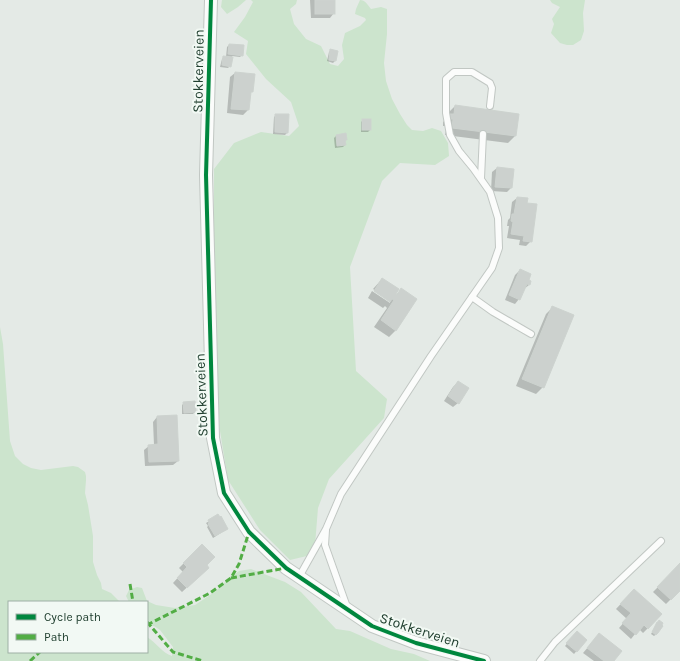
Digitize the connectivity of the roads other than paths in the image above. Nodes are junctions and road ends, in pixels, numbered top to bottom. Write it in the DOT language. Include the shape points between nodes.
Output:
graph roads {
  1 [pos="211,0"];
  2 [pos="490,106"];
  3 [pos="483,134"];
  4 [pos="480,178"];
  5 [pos="472,297"];
  6 [pos="531,334"];
  7 [pos="326,529"];
  8 [pos="661,541"];
  9 [pos="299,577"];
  10 [pos="347,609"];
  11 [pos="484,661"];
  12 [pos="540,661"];
  1 -- 9 [label="street, Stokkerveien" via="206,175 213,438 224,493 249,532 286,568"];
  2 -- 4 [label="lane" via="490,83 472,72 454,72 446,79 446,113 450,135"];
  3 -- 4 [label="lane"];
  4 -- 5 [label="lane" via="490,192 498,218 498,248 492,268"];
  5 -- 6 [label="lane"];
  5 -- 7 [label="lane" via="341,494"];
  7 -- 9 [label="lane"];
  7 -- 10 [label="lane" via="325,545"];
  8 -- 12 [label="lane" via="555,642"];
  9 -- 10 [label="street, Stokkerveien"];
  10 -- 11 [label="street, Stokkerveien" via="372,626 416,643"];
}
